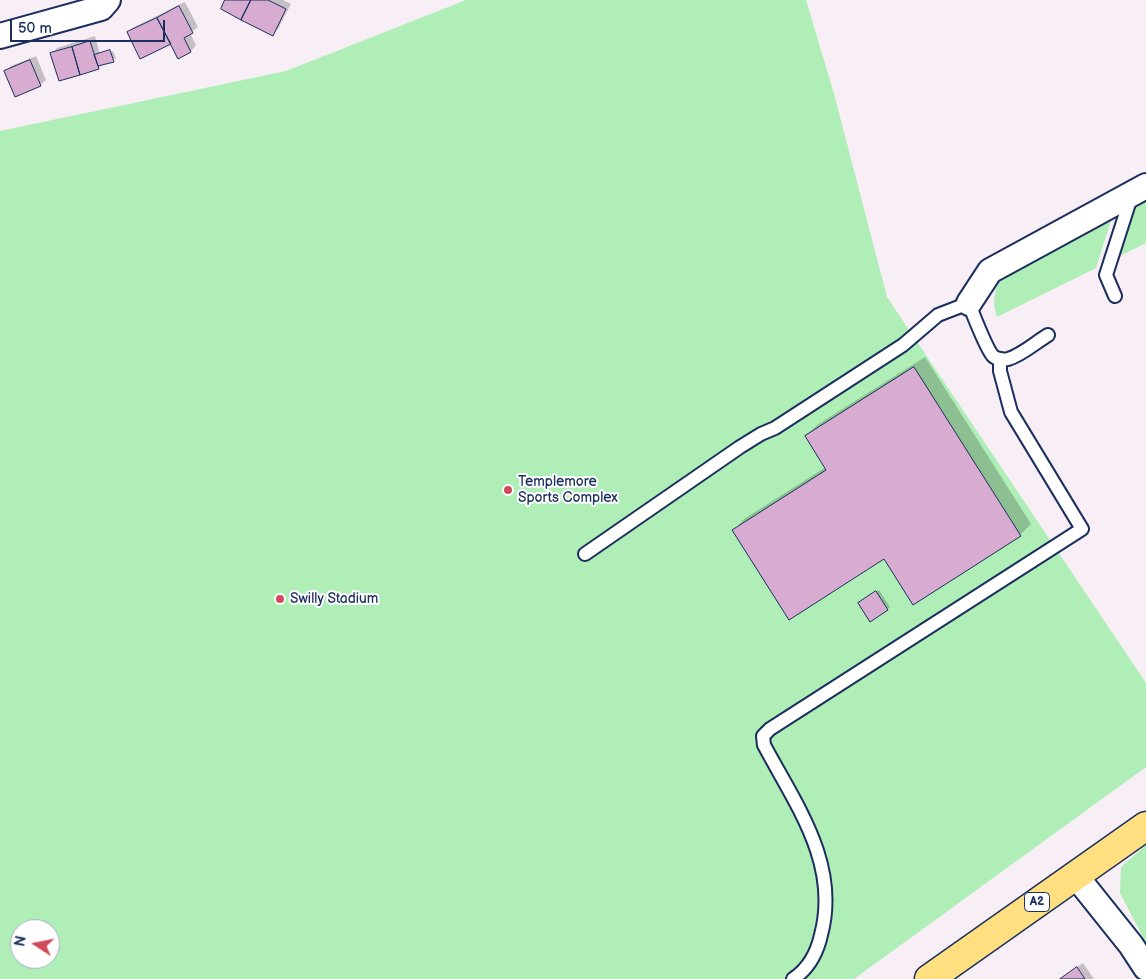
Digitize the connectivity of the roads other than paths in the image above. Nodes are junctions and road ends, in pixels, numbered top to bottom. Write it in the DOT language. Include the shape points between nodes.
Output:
graph roads {
  1 [pos="108,0"];
  2 [pos="0,36"];
  3 [pos="1139,190"];
  4 [pos="1115,296"];
  5 [pos="969,302"];
  6 [pos="1048,335"];
  7 [pos="1000,359"];
  8 [pos="585,554"];
  9 [pos="1146,826"];
  10 [pos="1075,876"];
  11 [pos="1146,968"];
  12 [pos="793,979"];
  13 [pos="929,979"];
  1 -- 2 [label="street" via="101,8"];
  3 -- 4 [label="lane" via="1106,275"];
  3 -- 5 [label="street" via="990,271"];
  5 -- 7 [label="lane" via="993,356"];
  5 -- 8 [label="lane" via="938,315 904,345 740,447"];
  6 -- 7 [label="lane" via="1020,353"];
  7 -- 12 [label="lane" via="1011,412 1082,529 763,736 764,745 815,841 826,892 826,918 820,941 812,959"];
  9 -- 10 [label="highway, A2"];
  10 -- 11 [label="street"];
  10 -- 13 [label="highway, A2"];
}
